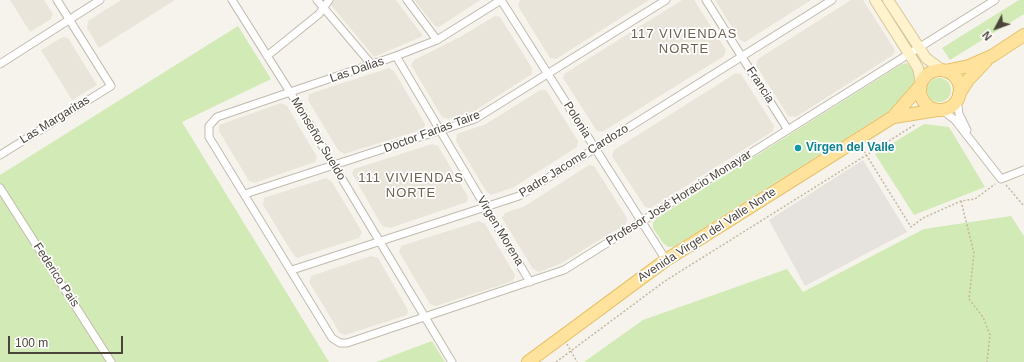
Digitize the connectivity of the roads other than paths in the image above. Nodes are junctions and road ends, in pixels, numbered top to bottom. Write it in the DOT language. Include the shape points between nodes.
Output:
graph roads {
  1 [pos="57,0"];
  2 [pos="100,0"];
  3 [pos="232,0"];
  4 [pos="317,0"];
  5 [pos="329,0"];
  6 [pos="407,0"];
  7 [pos="501,0"];
  8 [pos="666,0"];
  9 [pos="706,0"];
  10 [pos="832,0"];
  11 [pos="874,0"];
  12 [pos="888,0"];
  13 [pos="995,0"];
  14 [pos="323,8"];
  15 [pos="69,20"];
  16 [pos="1024,35"];
  17 [pos="437,40"];
  18 [pos="918,48"];
  19 [pos="909,54"];
  20 [pos="267,56"];
  21 [pos="396,56"];
  22 [pos="992,56"];
  23 [pos="742,57"];
  24 [pos="0,64"];
  25 [pos="372,65"];
  26 [pos="943,70"];
  27 [pos="548,74"];
  28 [pos="921,84"];
  29 [pos="290,92"];
  30 [pos="958,97"];
  31 [pos="940,110"];
  32 [pos="893,117"];
  33 [pos="788,130"];
  34 [pos="440,131"];
  35 [pos="973,142"];
  36 [pos="596,149"];
  37 [pos="0,155"];
  38 [pos="334,166"];
  39 [pos="1024,170"];
  40 [pos="0,188"];
  41 [pos="245,194"];
  42 [pos="486,207"];
  43 [pos="642,222"];
  44 [pos="380,242"];
  45 [pos="666,260"];
  46 [pos="292,270"];
  47 [pos="530,282"];
  48 [pos="425,317"];
  49 [pos="112,362"];
  50 [pos="452,362"];
  51 [pos="528,362"];
  1 -- 15 [label="street"];
  2 -- 15 [label="street"];
  3 -- 20 [label="street, Monseñor Sueldo"];
  4 -- 14 [label="street"];
  5 -- 14 [label="street"];
  6 -- 17 [label="street"];
  7 -- 17 [label="street, Las Dalias"];
  7 -- 27 [label="street, Polonia"];
  8 -- 27 [label="street, Doctor Farias Taire"];
  9 -- 23 [label="street, Francia"];
  10 -- 23 [label="street, Padre Jacome Cardozo"];
  11 -- 19 [label="main road"];
  12 -- 18 [label="main road"];
  13 -- 18 [label="street, Profesor José Horacio Monayar"];
  14 -- 20 [label="street"];
  14 -- 25 [label="street"];
  15 -- 24 [label="street"];
  15 -- 37 [label="street, Las Margaritas" via="111,86"];
  16 -- 22 [label="main road"];
  17 -- 21 [label="street, Las Dalias"];
  18 -- 19 [label="street, Profesor José Horacio Monayar"];
  18 -- 26 [label="main road" via="929,62"];
  19 -- 28 [label="main road" via="918,68"];
  19 -- 33 [label="street, Profesor José Horacio Monayar"];
  20 -- 29 [label="street, Monseñor Sueldo"];
  21 -- 25 [label="street, Las Dalias"];
  21 -- 34 [label="street, Virgen Morena"];
  22 -- 26 [label="main road" via="963,68"];
  22 -- 30 [label="main road" via="968,80"];
  23 -- 33 [label="street, Francia"];
  23 -- 36 [label="street, Padre Jacome Cardozo"];
  25 -- 29 [label="street, Las Dalias"];
  26 -- 28 [label="main road" via="930,73"];
  26 -- 30 [label="main road" via="950,73 958,82"];
  27 -- 34 [label="street, Doctor Farias Taire" via="475,119"];
  27 -- 36 [label="street, Polonia"];
  28 -- 31 [label="main road" via="922,99 926,104"];
  28 -- 32 [label="main road, Avenida Virgen del Valle Norte"];
  29 -- 38 [label="street, Monseñor Sueldo"];
  29 -- 41 [label="street, Las Dalias" via="217,117 209,126 210,137"];
  30 -- 31 [label="main road" via="951,106"];
  30 -- 35 [label="street" via="959,114"];
  31 -- 32 [label="main road, Avenida Virgen del Valle Norte"];
  31 -- 35 [label="street" via="955,120"];
  32 -- 45 [label="main road, Avenida Virgen del Valle Norte"];
  33 -- 43 [label="street, Profesor José Horacio Monayar"];
  34 -- 38 [label="street, Doctor Farias Taire"];
  34 -- 42 [label="street, Virgen Morena"];
  35 -- 39 [label="street" via="1001,179"];
  36 -- 42 [label="street, Padre Jacome Cardozo" via="519,196"];
  36 -- 43 [label="street, Polonia"];
  38 -- 41 [label="street, Doctor Farias Taire"];
  38 -- 44 [label="street, Monseñor Sueldo"];
  40 -- 49 [label="street, Federico Pais"];
  41 -- 46 [label="street"];
  42 -- 44 [label="street, Padre Jacome Cardozo"];
  42 -- 47 [label="street, Virgen Morena"];
  43 -- 45 [label="street, Polonia"];
  43 -- 47 [label="street, Profesor José Horacio Monayar" via="564,270"];
  44 -- 46 [label="street, Padre Jacome Cardozo"];
  44 -- 48 [label="street, Monseñor Sueldo"];
  45 -- 51 [label="main road, Avenida Virgen del Valle Norte"];
  46 -- 48 [label="street, Profesor José Horacio Monayar" via="332,338 340,343 346,344"];
  47 -- 48 [label="street, Profesor José Horacio Monayar"];
  48 -- 50 [label="street, Monseñor Sueldo"];
}
